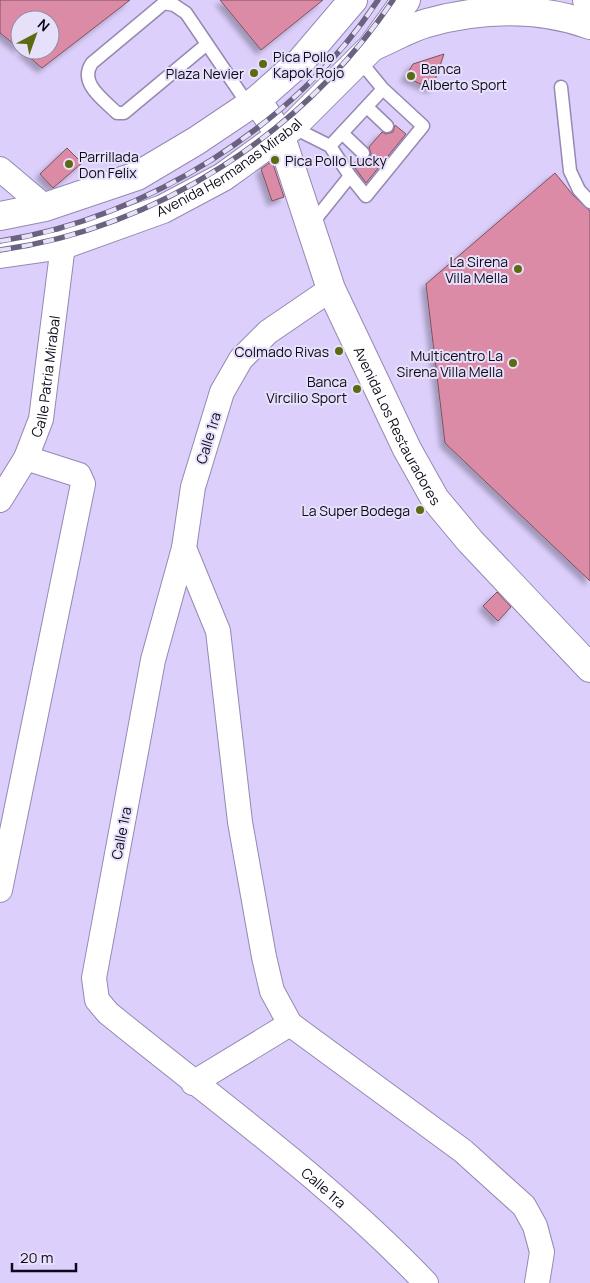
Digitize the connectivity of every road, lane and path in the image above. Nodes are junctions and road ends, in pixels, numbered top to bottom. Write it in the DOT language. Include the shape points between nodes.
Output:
graph roads {
  1 [pos="353,0"];
  2 [pos="406,0"];
  3 [pos="590,25"];
  4 [pos="207,44"];
  5 [pos="366,54"];
  6 [pos="561,87"];
  7 [pos="383,89"];
  8 [pos="253,103"];
  9 [pos="367,107"];
  10 [pos="387,126"];
  11 [pos="286,132"];
  12 [pos="342,133"];
  13 [pos="330,146"];
  14 [pos="363,153"];
  15 [pos="0,169"];
  16 [pos="350,176"];
  17 [pos="590,202"];
  18 [pos="45,208"];
  19 [pos="0,216"];
  20 [pos="310,226"];
  21 [pos="63,245"];
  22 [pos="0,254"];
  23 [pos="331,289"];
  24 [pos="26,458"];
  25 [pos="0,500"];
  26 [pos="184,548"];
  27 [pos="590,668"];
  28 [pos="0,890"];
  29 [pos="290,1024"];
  30 [pos="193,1082"];
  31 [pos="426,1283"];
  32 [pos="537,1283"];
  1 -- 8 [label="main road" via="301,61"];
  2 -- 5 [label="main road, Avenida Hermanas Mirabal"];
  3 -- 5 [label="main road" via="568,17 497,10 426,23"];
  4 -- 4 [label="lane" via="186,13 164,3 92,63 87,77 93,90 117,113 124,113"];
  4 -- 8 [label="lane"];
  5 -- 7 [label="lane"];
  5 -- 11 [label="main road, Avenida Hermanas Mirabal"];
  6 -- 17 [label="lane" via="570,171 579,190"];
  7 -- 9 [label="lane"];
  7 -- 16 [label="lane" via="423,126 383,171 366,196"];
  8 -- 11 [label="main road, Avenida Los Restauradores"];
  8 -- 18 [label="main road" via="137,176"];
  9 -- 10 [label="lane"];
  9 -- 12 [label="lane"];
  11 -- 13 [label="lane"];
  11 -- 20 [label="main road, Avenida Los Restauradores"];
  11 -- 21 [label="main road, Avenida Hermanas Mirabal" via="223,177 163,209"];
  12 -- 13 [label="lane"];
  12 -- 14 [label="lane"];
  13 -- 16 [label="lane"];
  15 -- 18 [label="street"];
  16 -- 20 [label="lane"];
  18 -- 19 [label="main road"];
  20 -- 23 [label="main road, Avenida Los Restauradores"];
  21 -- 22 [label="main road, Avenida Hermanas Mirabal"];
  21 -- 24 [label="street, Calle Patria Mirabal" via="41,419"];
  23 -- 26 [label="street, Calle 1ra" via="268,332 241,359 222,392 193,487"];
  23 -- 27 [label="main road, Avenida Los Restauradores" via="407,449 435,499 470,541"];
  24 -- 25 [label="street, Calle Patria Mirabal"];
  24 -- 28 [label="street" via="73,472 79,475 83,484"];
  26 -- 29 [label="street" via="218,631 240,822 264,957 272,991"];
  26 -- 30 [label="street, Calle 1ra" via="154,660 94,978 97,1000 108,1013"];
  29 -- 30 [label="street"];
  29 -- 32 [label="street" via="463,1151 524,1206 535,1226 542,1252"];
  30 -- 31 [label="street, Calle 1ra" via="334,1195 386,1241"];
}
